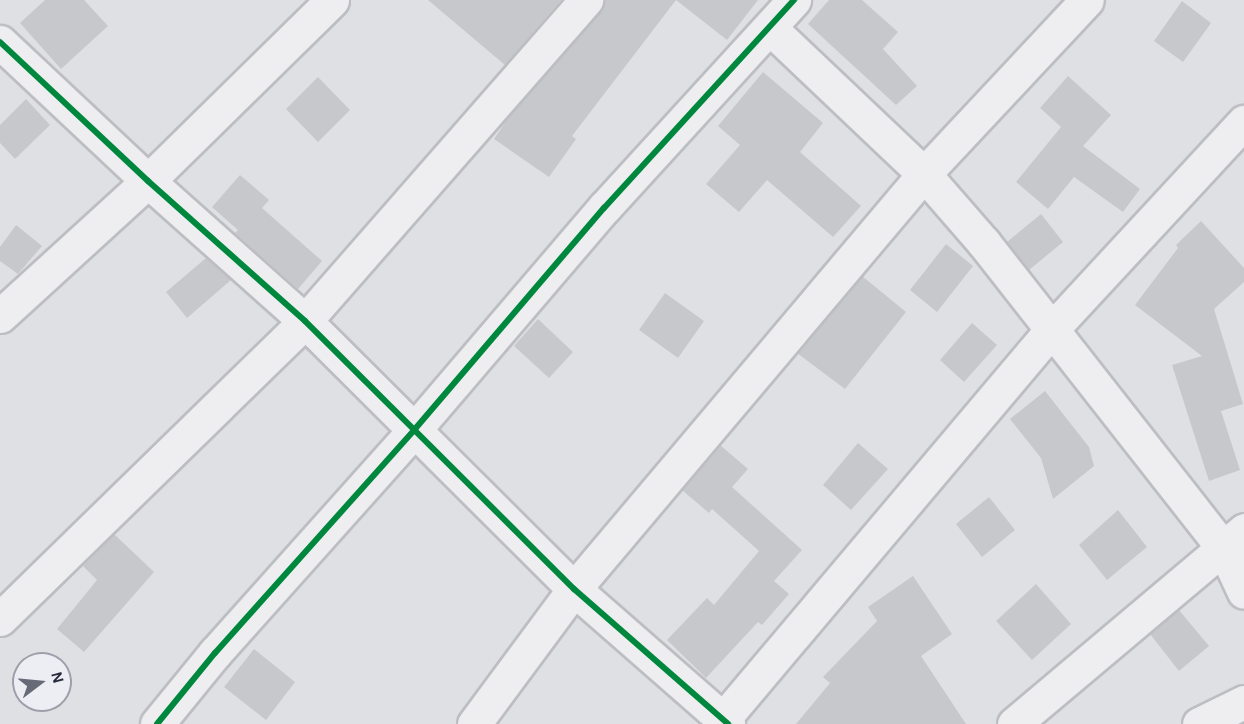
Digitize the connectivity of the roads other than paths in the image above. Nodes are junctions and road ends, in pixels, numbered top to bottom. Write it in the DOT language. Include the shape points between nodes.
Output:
graph roads {
  1 [pos="332,0"];
  2 [pos="586,0"];
  3 [pos="794,0"];
  4 [pos="1087,0"];
  5 [pos="770,28"];
  6 [pos="0,42"];
  7 [pos="1244,122"];
  8 [pos="924,174"];
  9 [pos="148,181"];
  10 [pos="0,316"];
  11 [pos="305,321"];
  12 [pos="1053,328"];
  13 [pos="415,429"];
  14 [pos="1234,539"];
  15 [pos="574,589"];
  16 [pos="1244,592"];
  17 [pos="0,619"];
  18 [pos="1244,702"];
  19 [pos="723,723"];
  20 [pos="157,724"];
  21 [pos="474,724"];
  22 [pos="1014,724"];
  23 [pos="1199,724"];
  1 -- 9 [label="street"];
  2 -- 11 [label="street"];
  3 -- 5 [label="street"];
  4 -- 8 [label="street"];
  5 -- 8 [label="street"];
  5 -- 13 [label="street" via="604,208"];
  6 -- 9 [label="street"];
  7 -- 12 [label="street"];
  8 -- 12 [label="street"];
  8 -- 15 [label="street"];
  9 -- 10 [label="street"];
  9 -- 11 [label="street"];
  11 -- 13 [label="street"];
  11 -- 17 [label="street"];
  12 -- 14 [label="street"];
  12 -- 19 [label="street"];
  13 -- 15 [label="street"];
  13 -- 20 [label="street" via="215,653"];
  14 -- 16 [label="street"];
  14 -- 22 [label="street"];
  15 -- 19 [label="street"];
  15 -- 21 [label="street"];
  18 -- 23 [label="street"];
}
